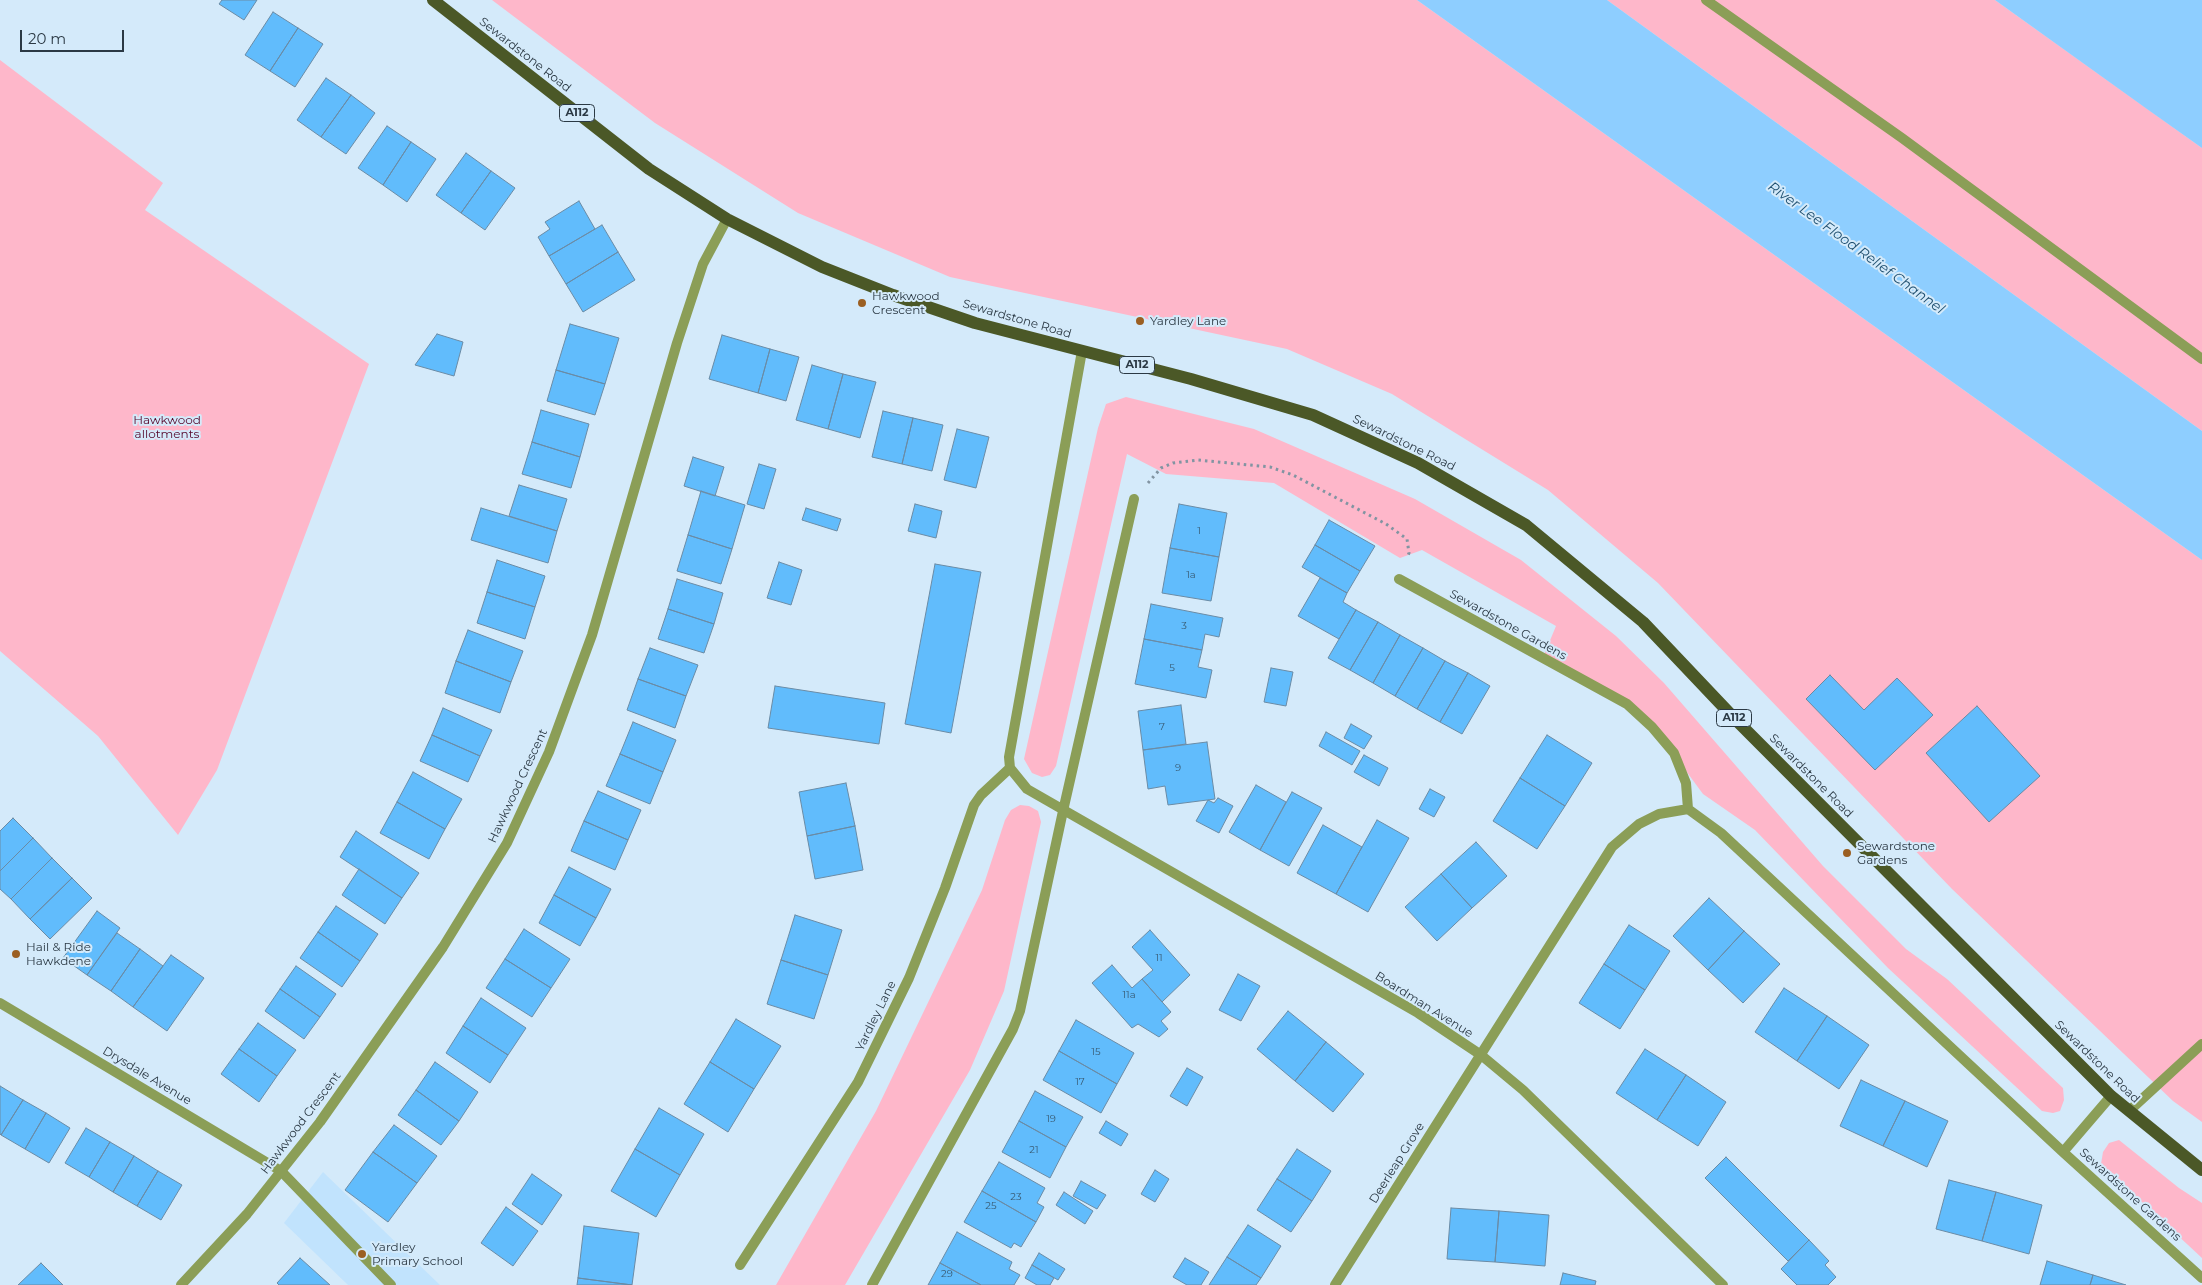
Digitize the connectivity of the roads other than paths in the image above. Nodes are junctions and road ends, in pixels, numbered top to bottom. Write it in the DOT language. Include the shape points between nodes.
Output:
graph roads {
  1 [pos="433,0"];
  2 [pos="1706,0"];
  3 [pos="727,219"];
  4 [pos="1082,351"];
  5 [pos="2202,360"];
  6 [pos="1134,499"];
  7 [pos="1399,579"];
  8 [pos="1010,768"];
  9 [pos="1688,809"];
  10 [pos="1063,811"];
  11 [pos="0,1003"];
  12 [pos="2202,1044"];
  13 [pos="1481,1055"];
  14 [pos="2111,1096"];
  15 [pos="2129,1111"];
  16 [pos="2063,1152"];
  17 [pos="2202,1170"];
  18 [pos="281,1171"];
  19 [pos="740,1265"];
  20 [pos="2202,1278"];
  21 [pos="181,1285"];
  22 [pos="392,1285"];
  23 [pos="872,1285"];
  24 [pos="1335,1285"];
  25 [pos="1723,1285"];
  1 -- 3 [label="main road, Sewardstone Road / A112" via="649,170"];
  2 -- 5 [label="street" via="1902,138"];
  3 -- 4 [label="main road, Sewardstone Road / A112" via="822,266 893,295 975,323"];
  3 -- 18 [label="street, Hawkwood Crescent" via="703,264 677,343 592,635 549,752 507,843 443,947 320,1122"];
  4 -- 8 [label="street" via="1009,757"];
  4 -- 14 [label="main road, Sewardstone Road / A112" via="1313,415 1418,463 1526,525 1643,622 1734,718"];
  6 -- 10 [label="street"];
  7 -- 9 [label="street, Sewardstone Gardens" via="1627,704 1674,753 1686,783"];
  8 -- 10 [label="street" via="1027,789"];
  8 -- 19 [label="street, Yardley Lane" via="974,805 909,978 858,1082"];
  9 -- 13 [label="street" via="1658,814 1639,824 1612,847"];
  9 -- 16 [label="street, Sewardstone Gardens" via="1721,833"];
  10 -- 13 [label="street, Boardman Avenue" via="1418,1013"];
  10 -- 23 [label="street" via="1020,1011 1013,1029"];
  11 -- 18 [label="street, Drysdale Avenue"];
  12 -- 15 [label="street"];
  13 -- 24 [label="street, Deerleap Grove"];
  13 -- 25 [label="street, Boardman Avenue" via="1523,1090"];
  14 -- 15 [label="main road, Sewardstone Road / A112"];
  14 -- 16 [label="street, Sewardstone Gardens"];
  15 -- 17 [label="main road, Sewardstone Road / A112"];
  16 -- 20 [label="street, Sewardstone Gardens"];
  18 -- 21 [label="street, Hawkwood Crescent" via="247,1214"];
  18 -- 22 [label="street, Drysdale Avenue"];
}
